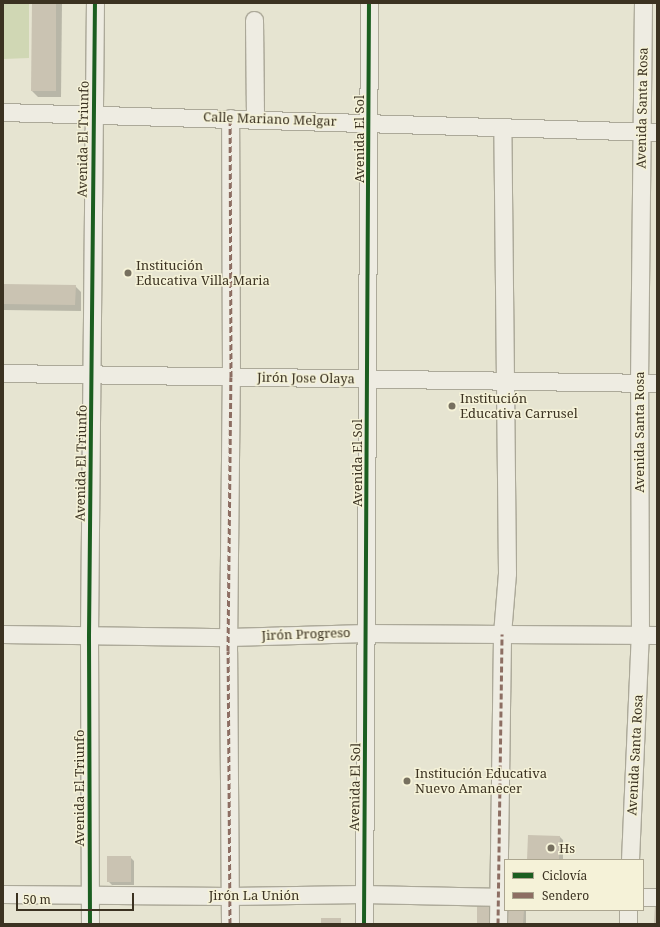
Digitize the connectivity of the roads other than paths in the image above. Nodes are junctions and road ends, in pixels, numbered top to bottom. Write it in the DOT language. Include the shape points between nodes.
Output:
graph roads {
  1 [pos="95,3"];
  2 [pos="369,3"];
  3 [pos="643,3"];
  4 [pos="254,20"];
  5 [pos="3,112"];
  6 [pos="93,114"];
  7 [pos="230,118"];
  8 [pos="255,118"];
  9 [pos="369,122"];
  10 [pos="502,127"];
  11 [pos="649,132"];
  12 [pos="3,373"];
  13 [pos="92,375"];
  14 [pos="231,377"];
  15 [pos="368,378"];
  16 [pos="506,381"];
  17 [pos="657,383"];
  18 [pos="639,384"];
  19 [pos="366,633"];
  20 [pos="3,634"];
  21 [pos="502,634"];
  22 [pos="640,635"];
  23 [pos="657,635"];
  24 [pos="89,636"];
  25 [pos="229,637"];
  26 [pos="630,859"];
  27 [pos="3,894"];
  28 [pos="363,894"];
  29 [pos="90,895"];
  30 [pos="230,896"];
  31 [pos="501,897"];
  32 [pos="644,897"];
  33 [pos="657,897"];
  34 [pos="628,911"];
  35 [pos="90,924"];
  36 [pos="230,924"];
  37 [pos="364,924"];
  38 [pos="498,924"];
  39 [pos="628,924"];
  1 -- 6 [label="street, Avenida El Triunfo"];
  2 -- 9 [label="street, Avenida El Sol"];
  3 -- 11 [label="street, Avenida Santa Rosa"];
  4 -- 8 [label="street"];
  5 -- 6 [label="street, Calle Mariano Melgar"];
  6 -- 7 [label="street, Calle Mariano Melgar"];
  6 -- 13 [label="street, Avenida El Triunfo"];
  7 -- 8 [label="street, Calle Mariano Melgar"];
  7 -- 14 [label="street"];
  8 -- 9 [label="street, Calle Mariano Melgar"];
  9 -- 10 [label="street, Calle Mariano Melgar"];
  9 -- 15 [label="street, Avenida El Sol"];
  10 -- 11 [label="street, Calle Mariano Melgar"];
  10 -- 16 [label="street"];
  11 -- 18 [label="street, Avenida Santa Rosa"];
  12 -- 13 [label="street, Jirón Jose Olaya"];
  13 -- 14 [label="street, Jirón Jose Olaya"];
  13 -- 24 [label="street, Avenida El Triunfo"];
  14 -- 15 [label="street, Jirón Jose Olaya"];
  14 -- 25 [label="street"];
  15 -- 16 [label="street, Jirón Jose Olaya"];
  15 -- 19 [label="street, Avenida El Sol"];
  16 -- 18 [label="street, Jirón Jose Olaya"];
  16 -- 21 [label="street" via="507,573"];
  17 -- 18 [label="street, Jirón Jose Olaya"];
  18 -- 22 [label="street, Avenida Santa Rosa"];
  19 -- 21 [label="street, Jirón Progreso"];
  19 -- 25 [label="street, Jirón Progreso"];
  19 -- 28 [label="street, Avenida El Sol"];
  20 -- 24 [label="street, Jirón Progreso"];
  21 -- 22 [label="street, Jirón Progreso"];
  21 -- 31 [label="street"];
  22 -- 23 [label="street, Jirón Progreso"];
  22 -- 26 [label="street, Avenida Santa Rosa"];
  24 -- 25 [label="street, Jirón Progreso"];
  24 -- 29 [label="street, Avenida El Triunfo"];
  25 -- 30 [label="street"];
  27 -- 29 [label="street, Jirón La Unión"];
  28 -- 30 [label="street, Jirón La Unión"];
  28 -- 31 [label="street, Jirón La Unión"];
  28 -- 37 [label="street, Avenida El Sol"];
  29 -- 30 [label="street, Jirón La Unión"];
  29 -- 35 [label="street, Avenida El Triunfo"];
  30 -- 36 [label="street"];
  31 -- 38 [label="street"];
  32 -- 33 [label="street"];
  34 -- 39 [label="street"];
}
